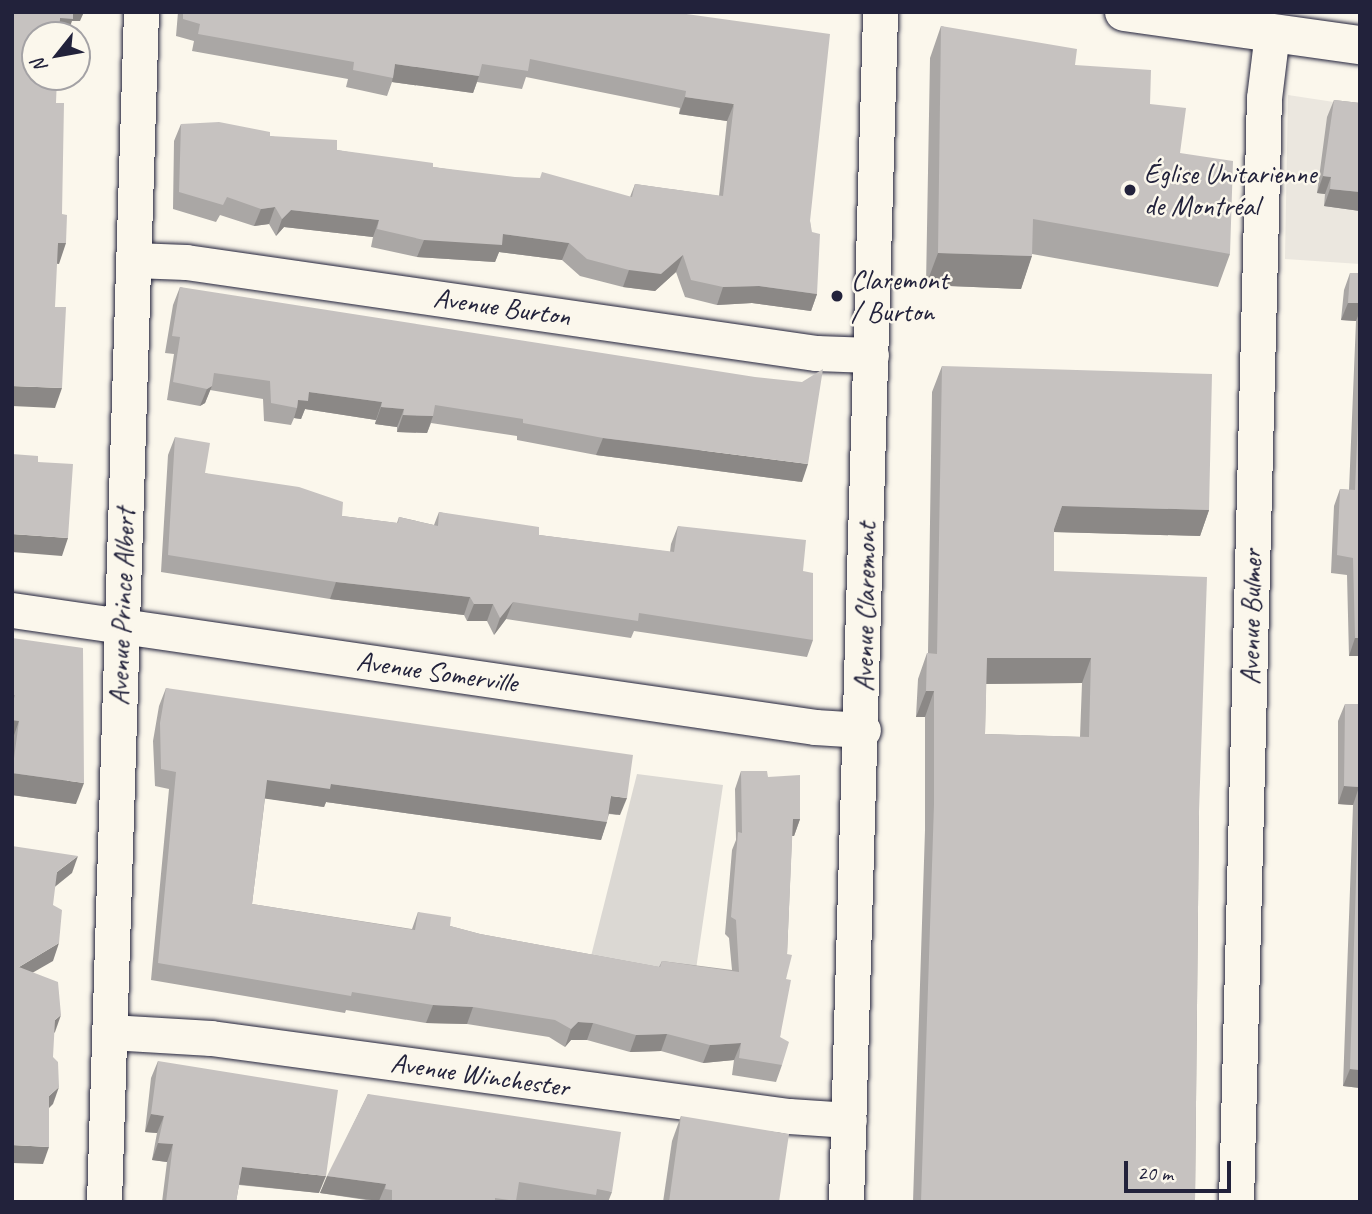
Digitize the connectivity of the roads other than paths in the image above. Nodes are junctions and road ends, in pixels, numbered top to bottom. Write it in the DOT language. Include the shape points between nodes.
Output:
graph roads {
  1 [pos="141,12"];
  2 [pos="880,12"];
  3 [pos="1124,12"];
  4 [pos="1272,33"];
  5 [pos="1360,45"];
  6 [pos="134,260"];
  7 [pos="871,355"];
  8 [pos="12,610"];
  9 [pos="121,626"];
  10 [pos="863,730"];
  11 [pos="110,1032"];
  12 [pos="849,1120"];
  13 [pos="104,1202"];
  14 [pos="846,1202"];
  15 [pos="1236,1202"];
  1 -- 6 [label="street, Avenue Prince Albert"];
  2 -- 7 [label="street, Avenue Claremont"];
  3 -- 4 [label="main road"];
  4 -- 5 [label="main road"];
  4 -- 15 [label="street, Avenue Bulmer" via="1264,98"];
  6 -- 7 [label="street, Avenue Burton" via="199,264 816,353"];
  6 -- 9 [label="street, Avenue Prince Albert"];
  7 -- 10 [label="street, Avenue Claremont"];
  8 -- 9 [label="street, Avenue Somerville"];
  9 -- 10 [label="street, Avenue Somerville" via="816,727"];
  9 -- 11 [label="street, Avenue Prince Albert"];
  10 -- 12 [label="street, Avenue Claremont"];
  11 -- 12 [label="street, Avenue Winchester" via="211,1038 789,1116"];
  11 -- 13 [label="street, Avenue Prince Albert"];
  12 -- 14 [label="street, Avenue Claremont"];
}
